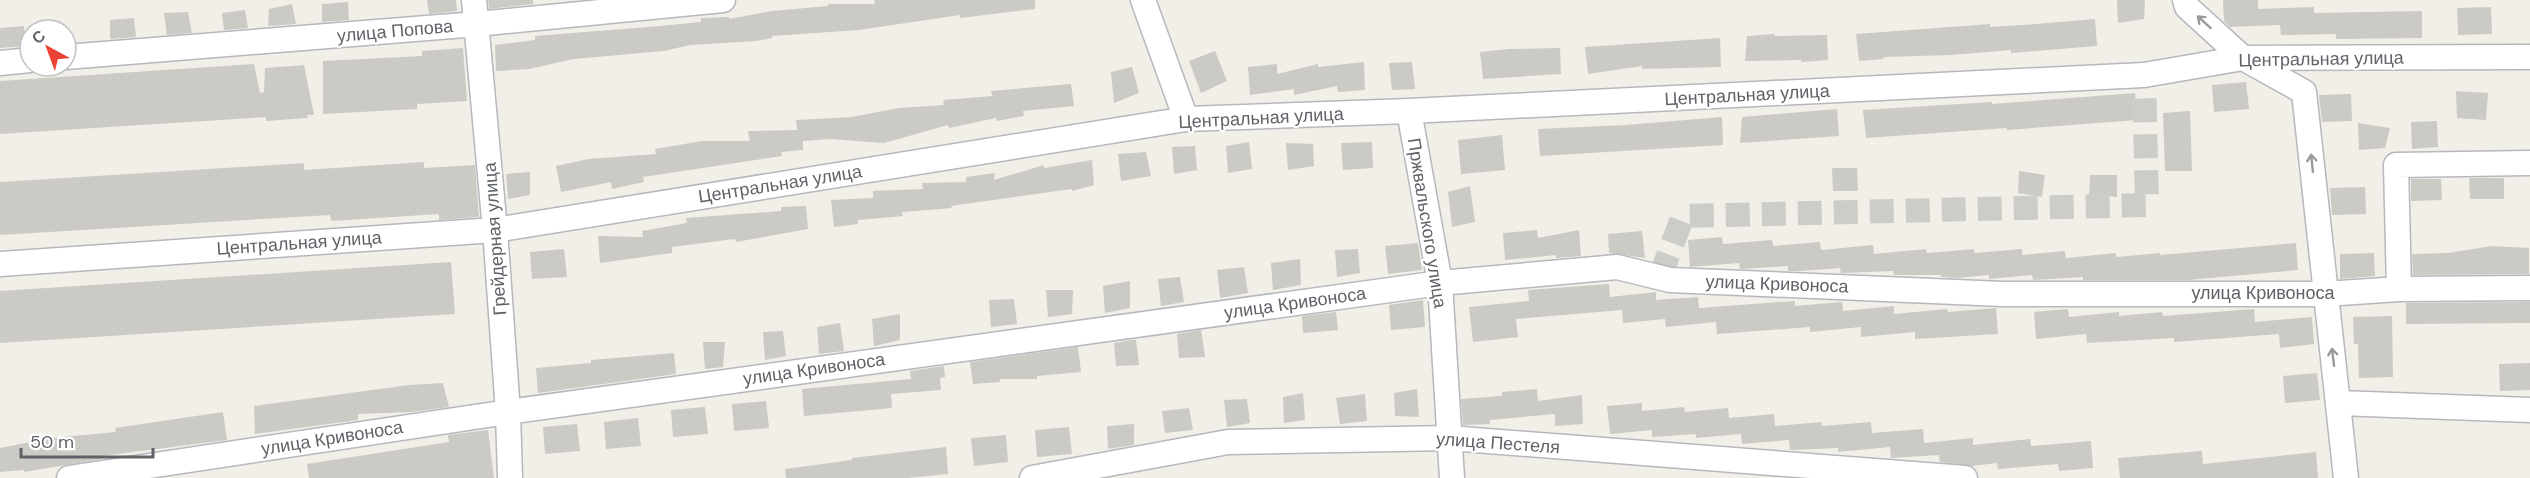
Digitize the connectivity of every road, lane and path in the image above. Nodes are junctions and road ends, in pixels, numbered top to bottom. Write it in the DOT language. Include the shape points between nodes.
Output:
graph roads {
  1 [pos="474,0"];
  2 [pos="723,0"];
  3 [pos="1143,0"];
  4 [pos="2185,0"];
  5 [pos="477,24"];
  6 [pos="78,56"];
  7 [pos="2530,57"];
  8 [pos="2243,58"];
  9 [pos="18,61"];
  10 [pos="0,63"];
  11 [pos="1409,111"];
  12 [pos="1186,119"];
  13 [pos="2530,163"];
  14 [pos="495,230"];
  15 [pos="0,264"];
  16 [pos="1440,283"];
  17 [pos="2530,288"];
  18 [pos="2399,289"];
  19 [pos="2325,294"];
  20 [pos="2339,403"];
  21 [pos="2530,410"];
  22 [pos="508,412"];
  23 [pos="1449,438"];
  24 [pos="69,478"];
  25 [pos="510,478"];
  26 [pos="1032,478"];
  27 [pos="1452,478"];
  28 [pos="1965,478"];
  29 [pos="2346,478"];
  1 -- 5 [label="street, Грейдерная улица"];
  2 -- 5 [label="street, улица Попова"];
  3 -- 12 [label="street"];
  8 -- 4 [label="street, one-way" via="2187,7"];
  5 -- 6 [label="street, улица Попова"];
  5 -- 14 [label="street, Грейдерная улица"];
  7 -- 8 [label="street, Центральная улица"];
  8 -- 11 [label="street, Центральная улица" via="2144,75"];
  19 -- 8 [label="street, one-way" via="2304,92"];
  9 -- 10 [label="street"];
  11 -- 12 [label="street, Центральная улица"];
  11 -- 16 [label="street, Пржвальского улица"];
  12 -- 14 [label="street, Центральная улица"];
  13 -- 18 [label="street" via="2396,165"];
  14 -- 15 [label="street, Центральная улица"];
  14 -- 22 [label="street, Грейдерная улица"];
  16 -- 19 [label="street, улица Кривоноса" via="1617,267 1670,280 2003,294"];
  16 -- 22 [label="street, улица Кривоноса"];
  16 -- 23 [label="street, Пржвальского улица"];
  17 -- 18 [label="street, улица Кривоноса"];
  18 -- 19 [label="street, улица Кривоноса"];
  20 -- 19 [label="street, one-way"];
  20 -- 21 [label="street"];
  20 -- 29 [label="street"];
  22 -- 24 [label="street, улица Кривоноса"];
  22 -- 25 [label="street, Грейдерная улица"];
  23 -- 26 [label="street, улица Пестеля" via="1228,442"];
  23 -- 27 [label="street, Пржвальского улица"];
  23 -- 28 [label="street, улица Пестеля"];
}
